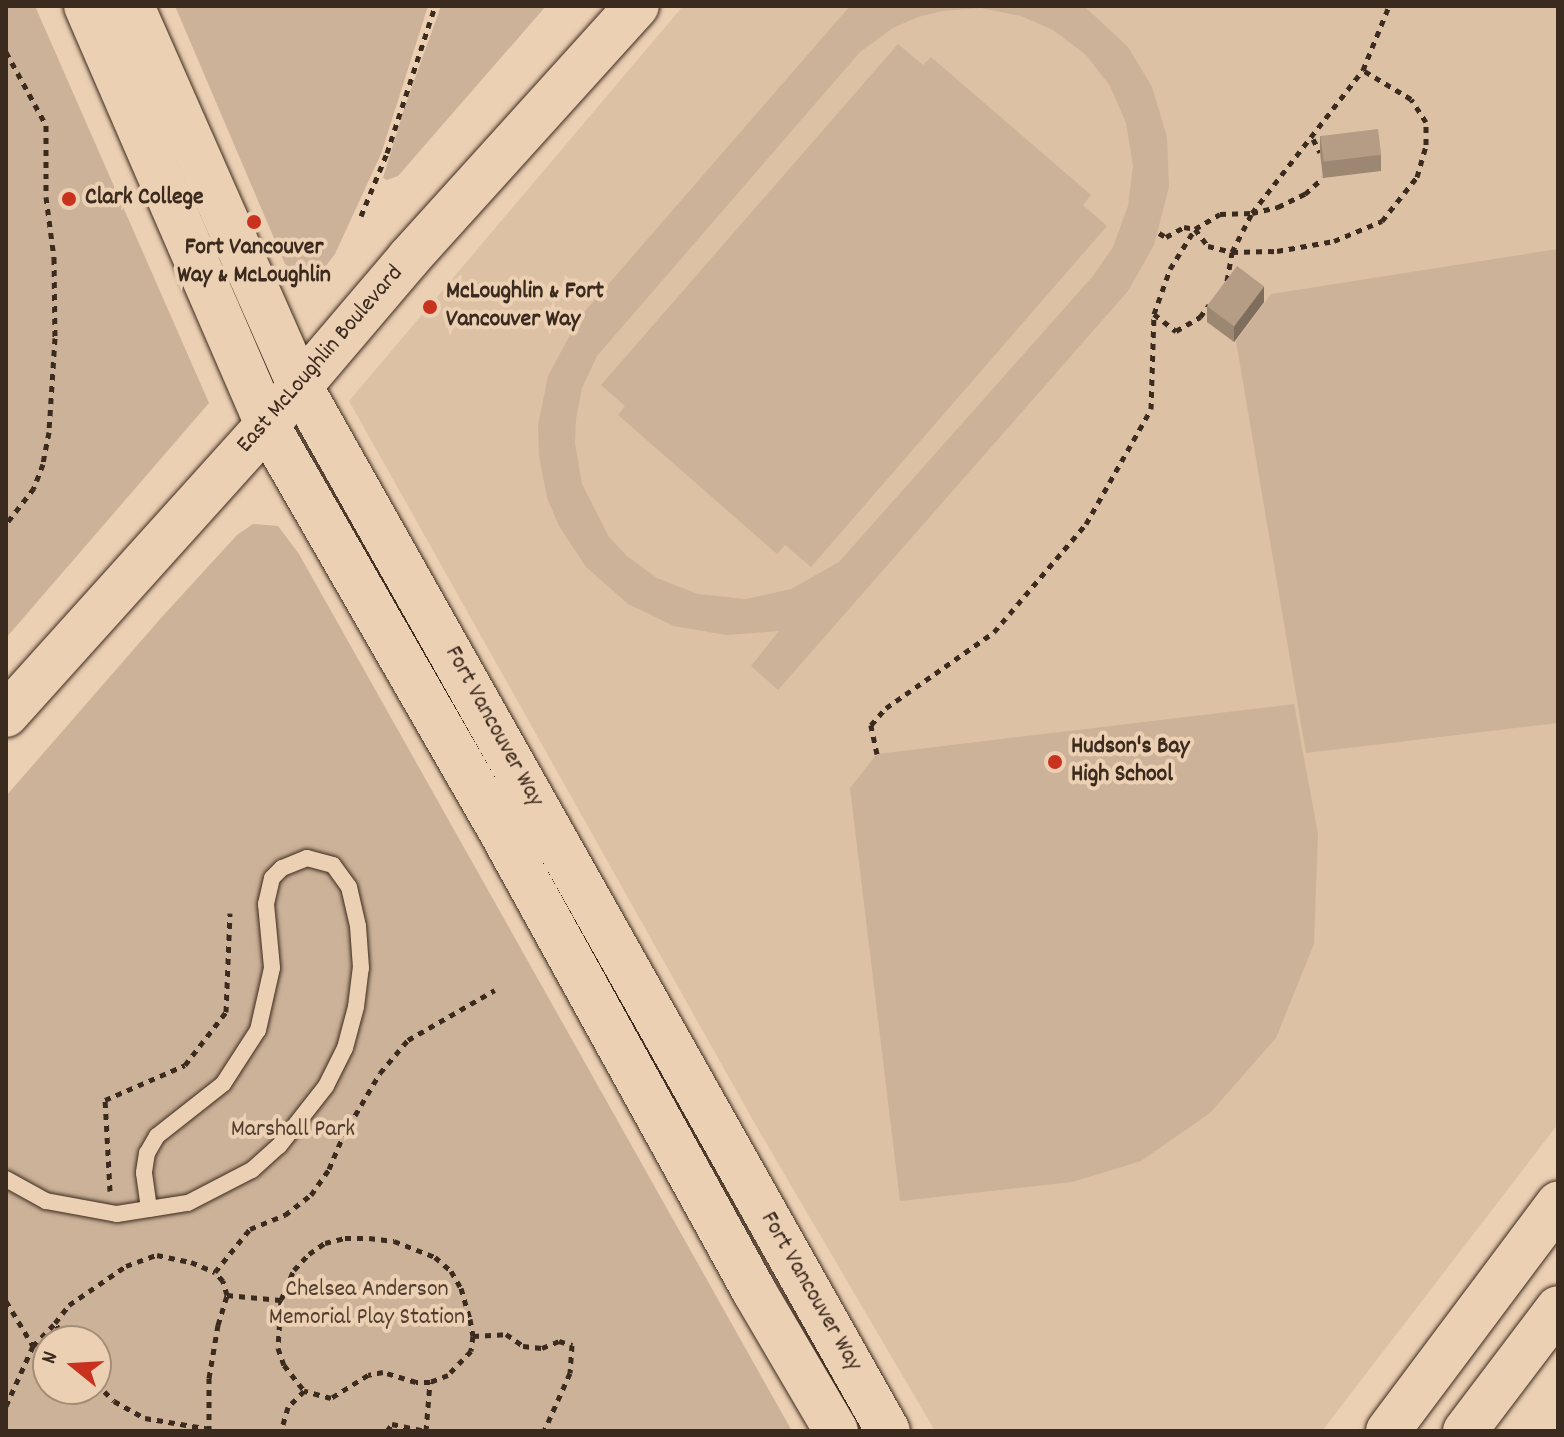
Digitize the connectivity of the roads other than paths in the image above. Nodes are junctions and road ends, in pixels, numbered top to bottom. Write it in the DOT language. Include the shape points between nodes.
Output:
graph roads {
  1 [pos="86,6"];
  2 [pos="132,6"];
  3 [pos="637,6"];
  4 [pos="299,384"];
  5 [pos="267,425"];
  6 [pos="6,715"];
  7 [pos="6,1179"];
  8 [pos="1558,1204"];
  9 [pos="149,1209"];
  10 [pos="1558,1308"];
  11 [pos="836,1431"];
  12 [pos="888,1431"];
  13 [pos="1388,1431"];
  14 [pos="1465,1431"];
  1 -- 5 [label="street, Fort Vancouver Way"];
  2 -- 4 [label="street, Fort Vancouver Way"];
  3 -- 4 [label="street, East McLoughlin Boulevard"];
  4 -- 5 [label="street, East McLoughlin Boulevard"];
  4 -- 12 [label="street, Fort Vancouver Way"];
  5 -- 6 [label="street, East McLoughlin Boulevard"];
  5 -- 11 [label="street, Fort Vancouver Way"];
  7 -- 9 [label="lane" via="46,1201 117,1214"];
  8 -- 13 [label="street"];
  9 -- 9 [label="lane" via="188,1203 252,1170 279,1146 326,1086 345,1048 361,968 349,887 333,865 307,858 293,861 272,878 266,904 272,968 258,1030 223,1084 157,1136 144,1173"];
  10 -- 14 [label="street"];
}
